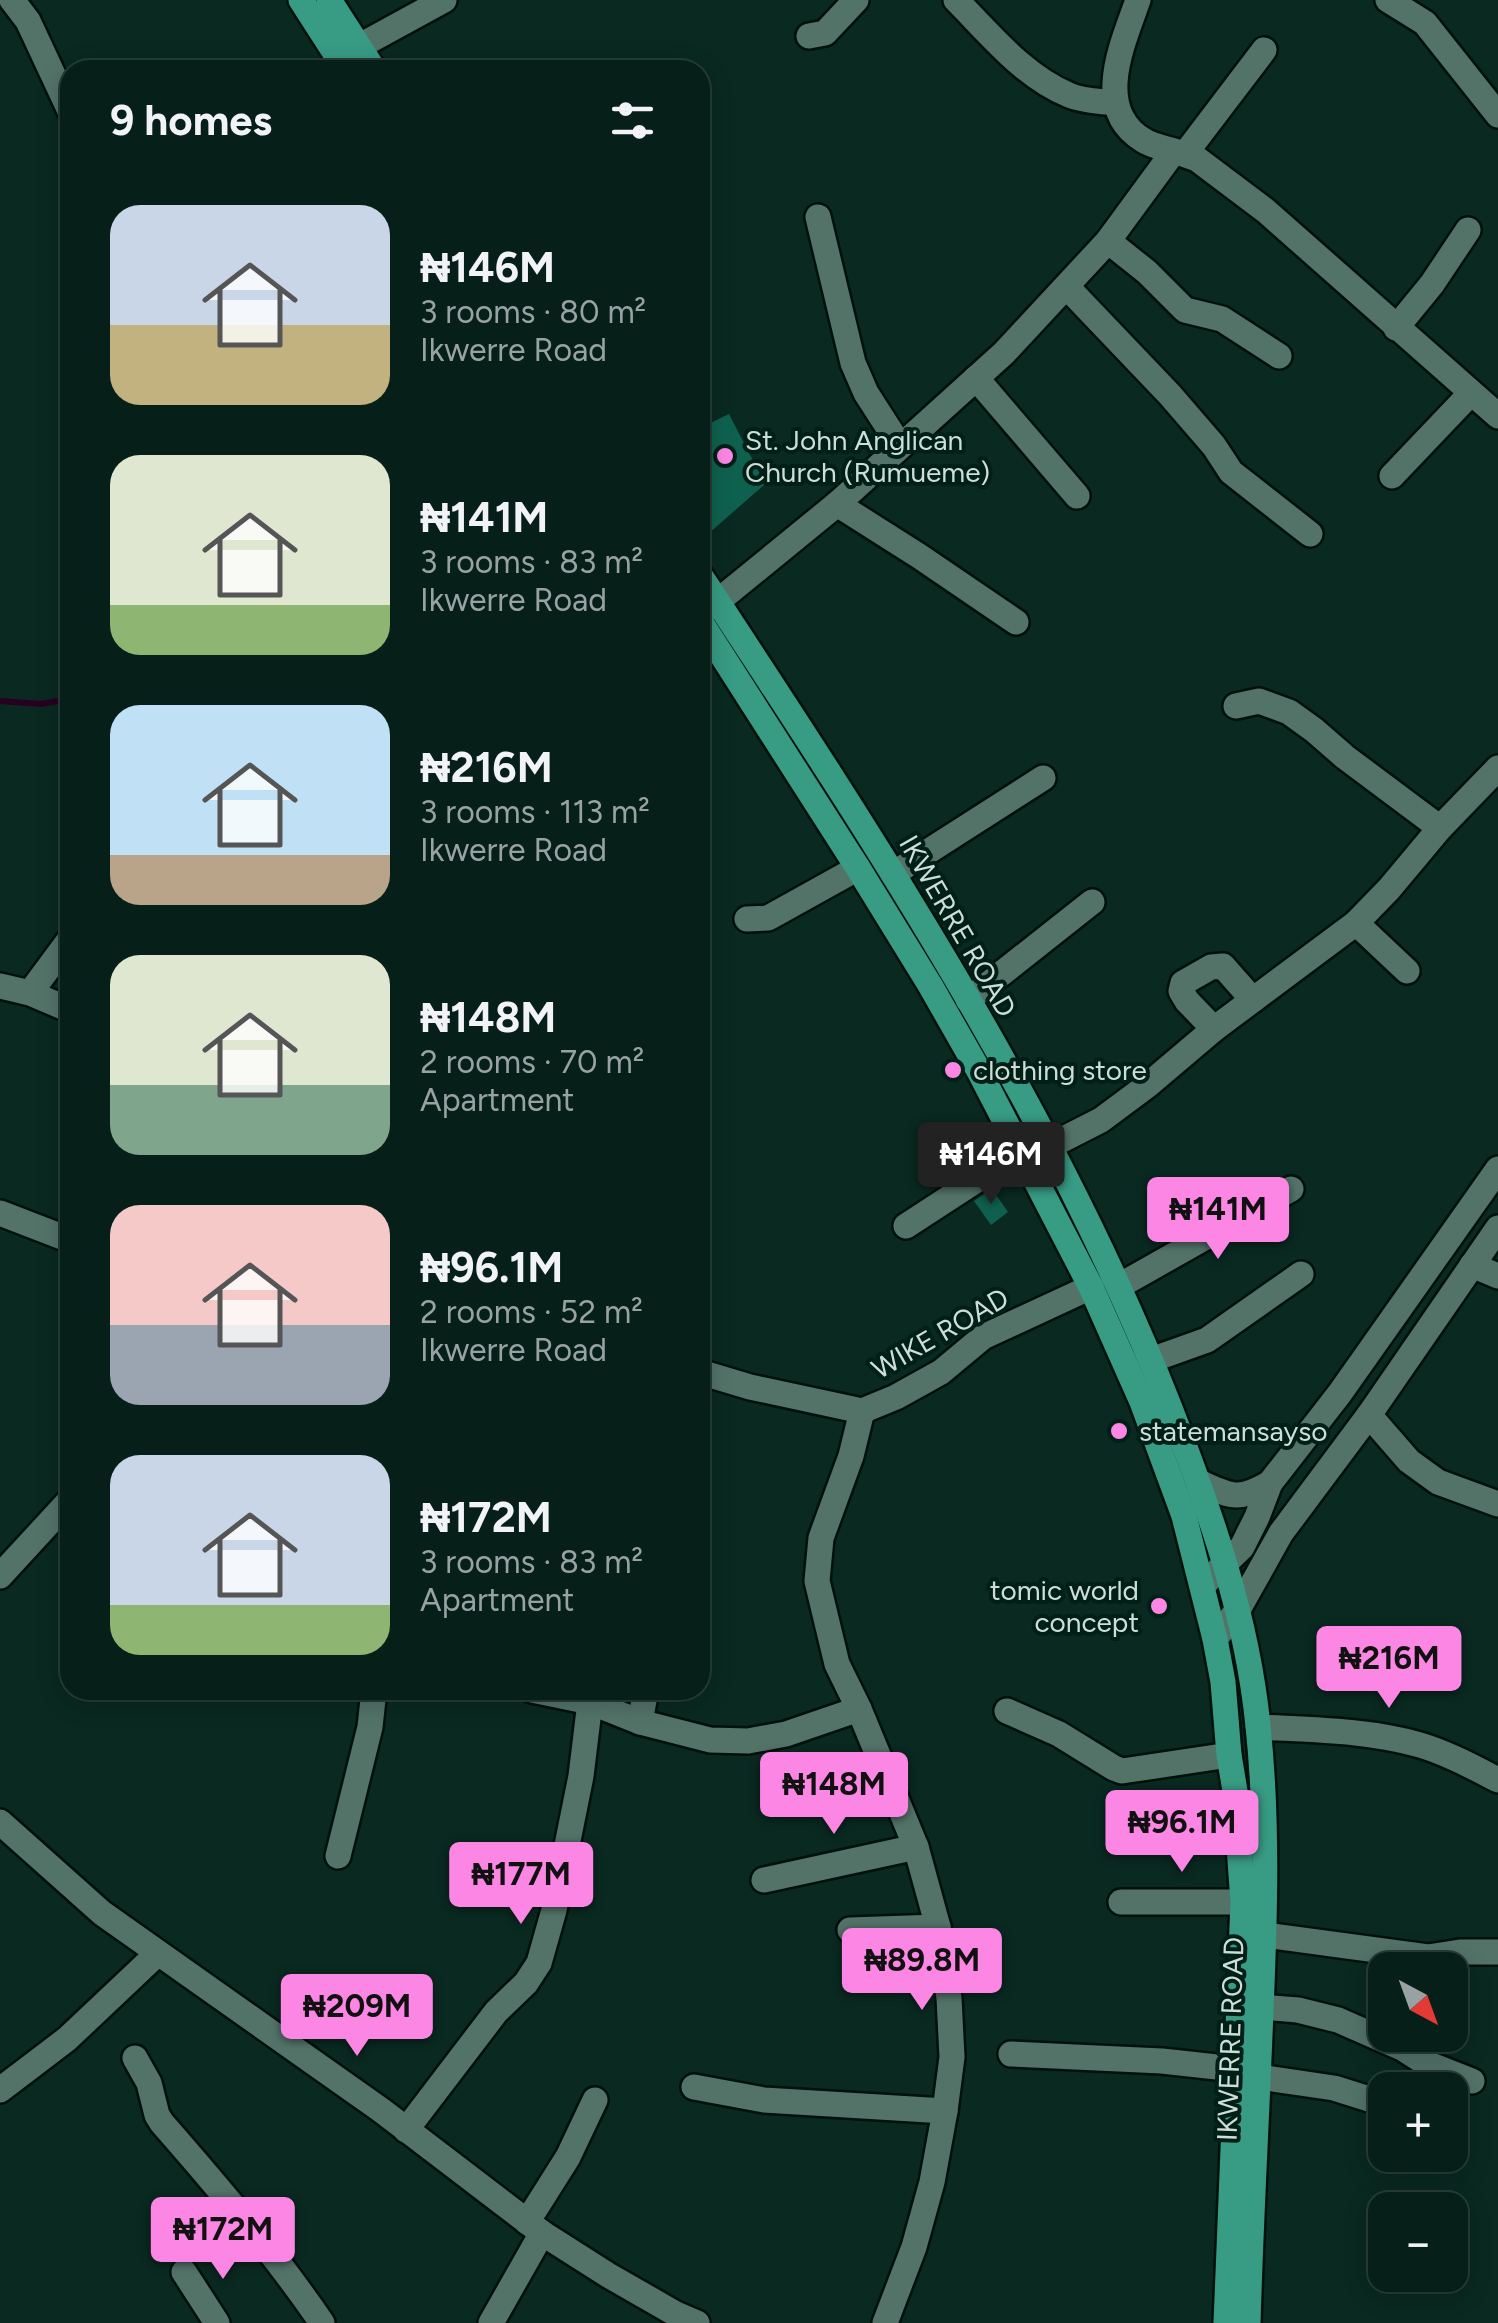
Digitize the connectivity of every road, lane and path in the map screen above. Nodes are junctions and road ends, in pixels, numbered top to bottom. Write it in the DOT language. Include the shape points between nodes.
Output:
graph roads {
  1 [pos="12,0"];
  2 [pos="301,0"];
  3 [pos="330,0"];
  4 [pos="444,0"];
  5 [pos="856,0"];
  6 [pos="956,0"];
  7 [pos="1138,0"];
  8 [pos="1388,0"];
  9 [pos="809,36"];
  10 [pos="358,47"];
  11 [pos="1264,50"];
  12 [pos="340,60"];
  13 [pos="367,60"];
  14 [pos="60,89"];
  15 [pos="1115,103"];
  16 [pos="1498,115"];
  17 [pos="1180,153"];
  18 [pos="818,217"];
  19 [pos="1468,230"];
  20 [pos="1108,241"];
  21 [pos="1067,287"];
  22 [pos="1396,328"];
  23 [pos="1278,356"];
  24 [pos="976,378"];
  25 [pos="1489,402"];
  26 [pos="900,446"];
  27 [pos="1392,476"];
  28 [pos="1077,496"];
  29 [pos="837,504"];
  30 [pos="1310,534"];
  31 [pos="710,606"];
  32 [pos="710,608"];
  33 [pos="1016,622"];
  34 [pos="710,638"];
  35 [pos="1236,706"];
  36 [pos="1498,768"];
  37 [pos="1043,778"];
  38 [pos="1440,828"];
  39 [pos="858,868"];
  40 [pos="893,874"];
  41 [pos="1092,902"];
  42 [pos="747,919"];
  43 [pos="1356,922"];
  44 [pos="60,952"];
  45 [pos="1407,971"];
  46 [pos="0,986"];
  47 [pos="30,993"];
  48 [pos="968,1000"];
  49 [pos="1254,1000"];
  50 [pos="60,1006"];
  51 [pos="1214,1029"];
  52 [pos="1048,1147"];
  53 [pos="1021,1151"];
  54 [pos="1498,1169"];
  55 [pos="1291,1190"];
  56 [pos="0,1213"];
  57 [pos="906,1226"];
  58 [pos="1498,1228"];
  59 [pos="60,1236"];
  60 [pos="1472,1265"];
  61 [pos="1301,1274"];
  62 [pos="1498,1276"];
  63 [pos="1118,1286"];
  64 [pos="1091,1287"];
  65 [pos="1151,1360"];
  66 [pos="710,1375"];
  67 [pos="862,1411"];
  68 [pos="1369,1415"];
  69 [pos="1199,1482"];
  70 [pos="1270,1483"];
  71 [pos="1498,1504"];
  72 [pos="60,1511"];
  73 [pos="1184,1516"];
  74 [pos="1281,1533"];
  75 [pos="1230,1552"];
  76 [pos="0,1576"];
  77 [pos="1202,1586"];
  78 [pos="1238,1608"];
  79 [pos="1215,1639"];
  80 [pos="373,1700"];
  81 [pos="580,1700"];
  82 [pos="644,1700"];
  83 [pos="590,1702"];
  84 [pos="859,1708"];
  85 [pos="1006,1711"];
  86 [pos="640,1722"];
  87 [pos="1258,1727"];
  88 [pos="1229,1754"];
  89 [pos="1498,1780"];
  90 [pos="0,1822"];
  91 [pos="916,1847"];
  92 [pos="338,1856"];
  93 [pos="764,1880"];
  94 [pos="1121,1902"];
  95 [pos="1243,1902"];
  96 [pos="938,1927"];
  97 [pos="850,1930"];
  98 [pos="1265,1935"];
  99 [pos="1498,1952"];
  100 [pos="157,1954"];
  101 [pos="1261,2008"];
  102 [pos="1011,2054"];
  103 [pos="135,2058"];
  104 [pos="1247,2073"];
  105 [pos="1472,2081"];
  106 [pos="694,2087"];
  107 [pos="0,2090"];
  108 [pos="1368,2099"];
  109 [pos="595,2100"];
  110 [pos="945,2111"];
  111 [pos="406,2130"];
  112 [pos="535,2228"];
  113 [pos="184,2272"];
  114 [pos="217,2323"];
  115 [pos="322,2323"];
  116 [pos="491,2323"];
  117 [pos="697,2323"];
  118 [pos="886,2323"];
  119 [pos="1226,2323"];
  120 [pos="1248,2323"];
  1 -- 14 [label="street"];
  2 -- 12 [label="main road"];
  3 -- 10 [label="main road"];
  4 -- 10 [label="street"];
  5 -- 9 [label="street" via="825,33"];
  6 -- 15 [label="street" via="1046,84 1072,97"];
  7 -- 15 [label="street" via="1117,62"];
  8 -- 16 [label="street" via="1425,23"];
  10 -- 13 [label="main road"];
  11 -- 17 [label="street"];
  15 -- 17 [label="street" via="1144,141"];
  17 -- 20 [label="street"];
  17 -- 22 [label="street" via="1197,158 1266,211"];
  18 -- 26 [label="street" via="853,364"];
  19 -- 22 [label="street"];
  20 -- 21 [label="street"];
  20 -- 23 [label="street" via="1185,310 1222,319"];
  21 -- 24 [label="street"];
  21 -- 30 [label="street" via="1170,395 1231,472"];
  22 -- 25 [label="street"];
  24 -- 26 [label="street"];
  24 -- 28 [label="street"];
  25 -- 27 [label="street"];
  26 -- 29 [label="street"];
  29 -- 31 [label="street"];
  29 -- 33 [label="street"];
  32 -- 40 [label="main road, IKWERRE ROAD"];
  34 -- 39 [label="main road, IKWERRE ROAD"];
  35 -- 38 [label="street" via="1260,701 1289,712"];
  36 -- 38 [label="street"];
  37 -- 40 [label="street"];
  38 -- 43 [label="street"];
  39 -- 42 [label="street" via="768,918"];
  39 -- 53 [label="main road, IKWERRE ROAD"];
  40 -- 48 [label="main road, IKWERRE ROAD"];
  41 -- 48 [label="street"];
  43 -- 45 [label="street"];
  43 -- 49 [label="street"];
  44 -- 47 [label="street"];
  46 -- 47 [label="street"];
  47 -- 50 [label="street"];
  48 -- 52 [label="main road, IKWERRE ROAD"];
  49 -- 51 [label="street"];
  49 -- 51 [label="street" via="1223,966 1184,983 1187,1002"];
  51 -- 52 [label="street" via="1102,1120"];
  52 -- 63 [label="main road, IKWERRE ROAD"];
  53 -- 57 [label="street"];
  53 -- 64 [label="main road, IKWERRE ROAD"];
  54 -- 70 [label="street"];
  55 -- 63 [label="street"];
  56 -- 59 [label="street"];
  58 -- 60 [label="street"];
  60 -- 62 [label="street"];
  60 -- 68 [label="street"];
  61 -- 65 [label="street" via="1208,1340"];
  63 -- 65 [label="main road, IKWERRE ROAD"];
  64 -- 67 [label="street, WIKE ROAD" via="983,1337 940,1372"];
  64 -- 73 [label="main road, IKWERRE ROAD"];
  65 -- 69 [label="main road, IKWERRE ROAD"];
  66 -- 67 [label="street, WIKE ROAD"];
  67 -- 84 [label="street" via="818,1561 837,1664"];
  68 -- 71 [label="street" via="1409,1461 1438,1482"];
  68 -- 74 [label="street"];
  69 -- 70 [label="street" via="1236,1495"];
  69 -- 75 [label="main road, IKWERRE ROAD"];
  70 -- 75 [label="street" via="1258,1517"];
  72 -- 76 [label="street"];
  73 -- 75 [label="street"];
  73 -- 77 [label="main road, IKWERRE ROAD"];
  74 -- 75 [label="street"];
  74 -- 78 [label="street"];
  75 -- 77 [label="street"];
  75 -- 78 [label="main road, IKWERRE ROAD"];
  77 -- 79 [label="main road, IKWERRE ROAD"];
  78 -- 79 [label="street"];
  78 -- 87 [label="main road, IKWERRE ROAD"];
  79 -- 88 [label="main road, IKWERRE ROAD"];
  80 -- 92 [label="street"];
  81 -- 83 [label="street"];
  82 -- 86 [label="street"];
  83 -- 86 [label="street"];
  83 -- 111 [label="street" via="581,1776 538,1962"];
  84 -- 86 [label="street" via="748,1741 710,1740"];
  84 -- 91 [label="street"];
  85 -- 88 [label="street" via="1122,1771"];
  87 -- 89 [label="street" via="1421,1745"];
  87 -- 98 [label="main road, IKWERRE ROAD"];
  88 -- 95 [label="main road, IKWERRE ROAD"];
  90 -- 100 [label="street"];
  91 -- 93 [label="street"];
  91 -- 96 [label="street"];
  94 -- 95 [label="street"];
  95 -- 104 [label="main road, IKWERRE ROAD"];
  96 -- 97 [label="street"];
  96 -- 110 [label="street" via="952,2057"];
  98 -- 99 [label="street" via="1428,1958"];
  98 -- 101 [label="main road, IKWERRE ROAD"];
  100 -- 107 [label="street" via="67,2039"];
  100 -- 111 [label="street"];
  101 -- 104 [label="main road, IKWERRE ROAD"];
  101 -- 105 [label="street" via="1338,2020"];
  102 -- 104 [label="street" via="1162,2061"];
  103 -- 115 [label="street" via="162,2124"];
  104 -- 108 [label="street"];
  104 -- 119 [label="main road, IKWERRE ROAD"];
  104 -- 120 [label="main road, IKWERRE ROAD"];
  106 -- 110 [label="street" via="764,2100"];
  109 -- 112 [label="street"];
  110 -- 118 [label="street" via="914,2248"];
  111 -- 112 [label="street"];
  112 -- 116 [label="street"];
  112 -- 117 [label="street"];
  113 -- 114 [label="street"];
}
